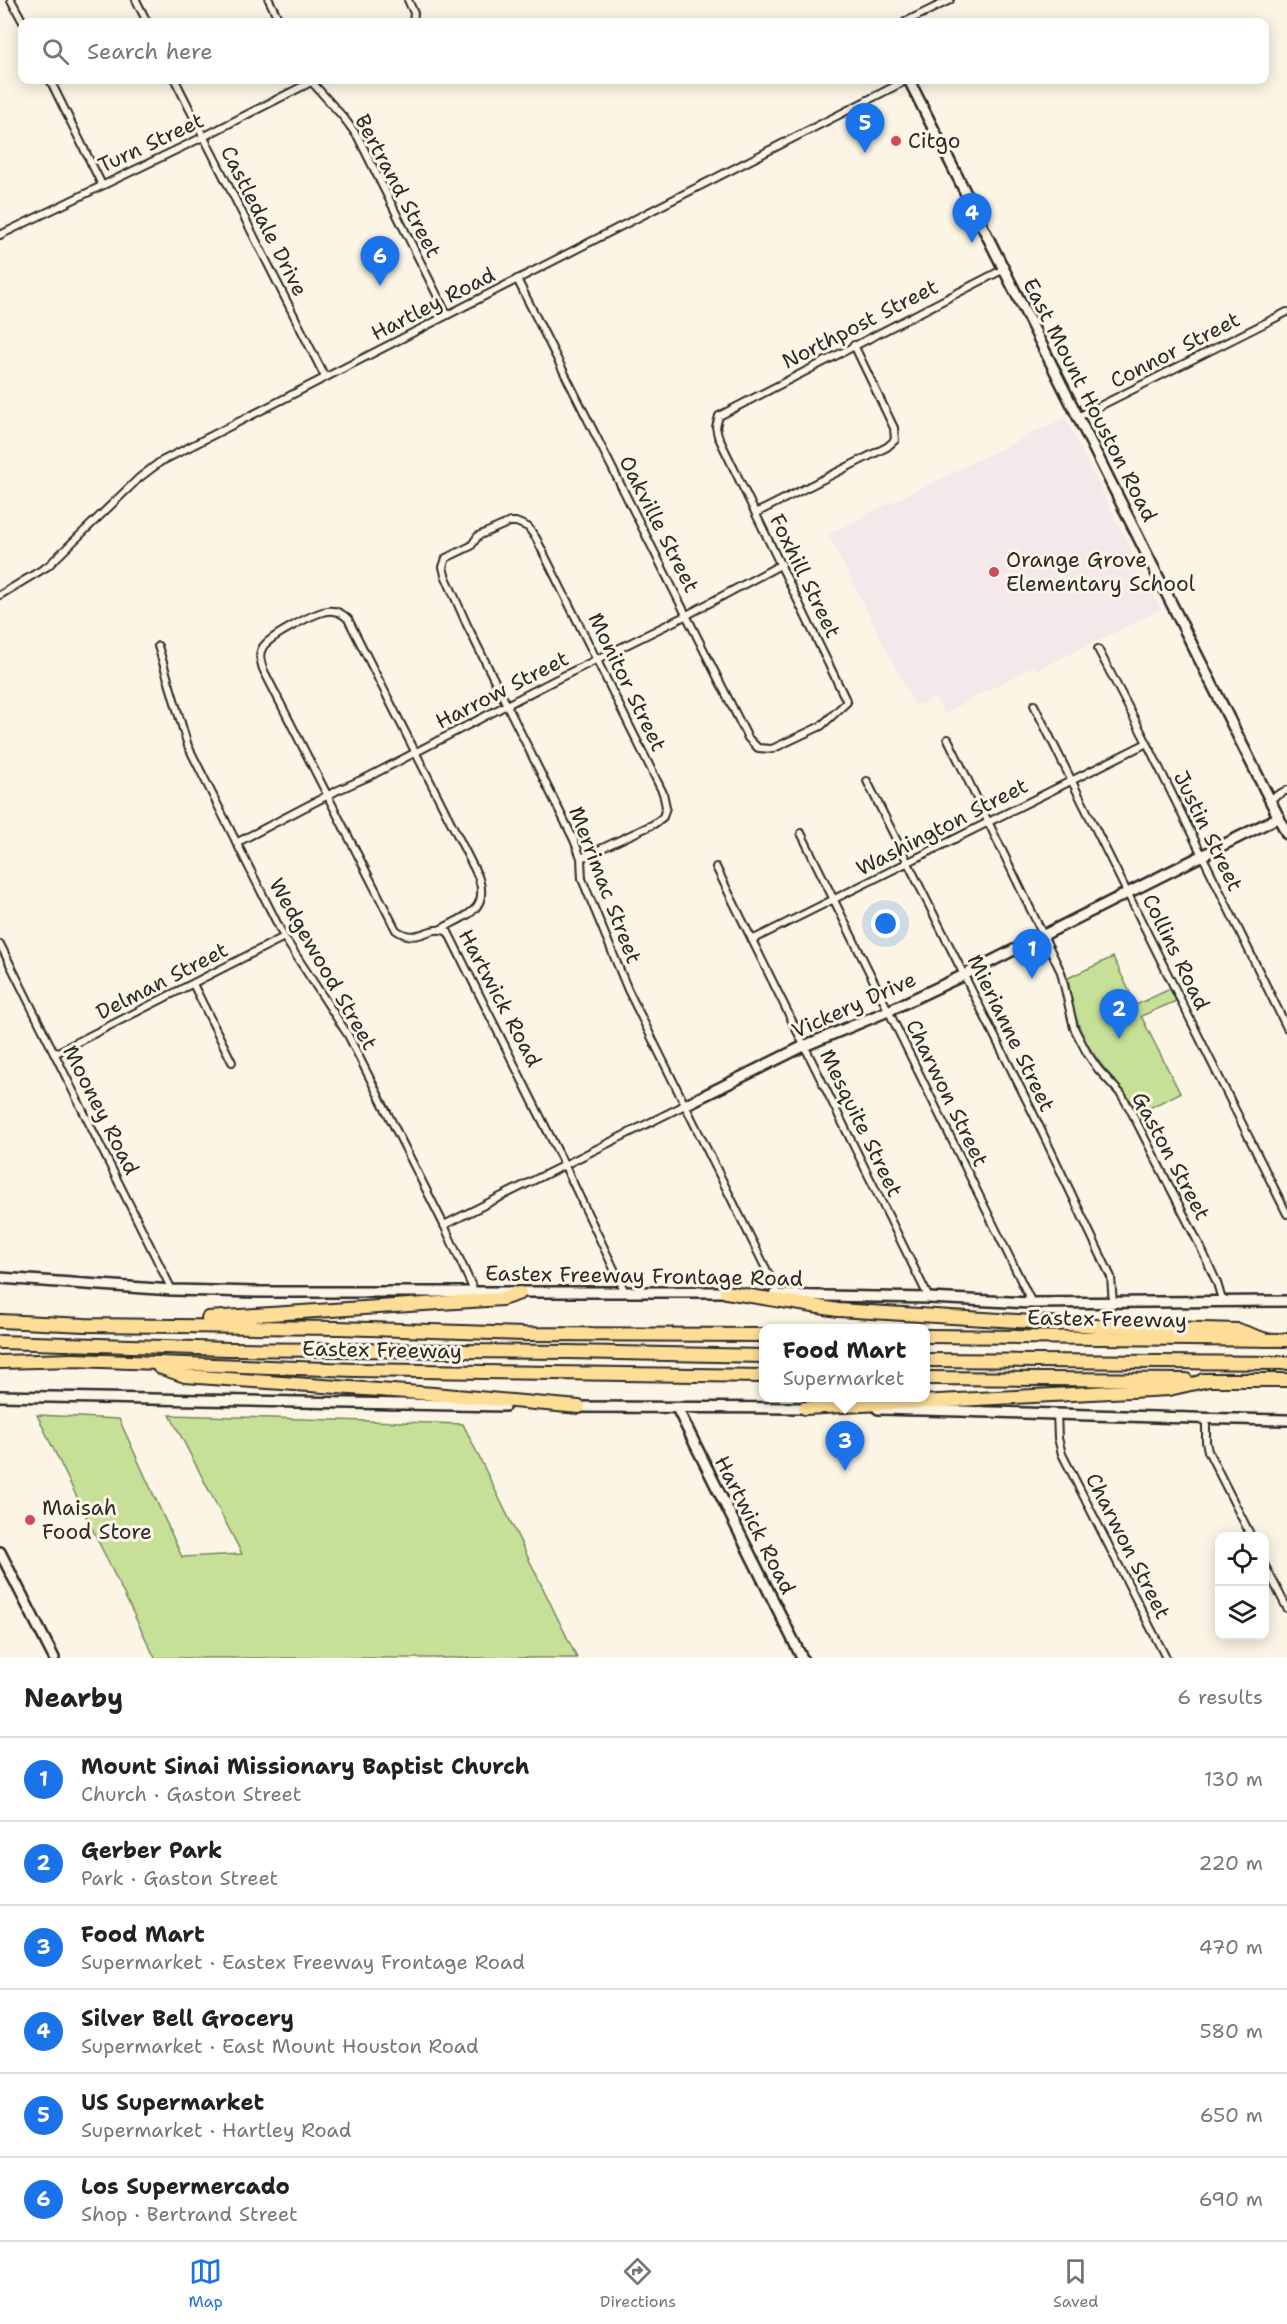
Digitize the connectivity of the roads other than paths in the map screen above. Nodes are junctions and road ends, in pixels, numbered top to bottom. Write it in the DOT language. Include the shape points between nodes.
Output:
graph roads {
  1 [pos="12,0"];
  2 [pos="136,0"];
  3 [pos="269,0"];
  4 [pos="408,0"];
  5 [pos="950,0"];
  6 [pos="20,18"];
  7 [pos="145,18"];
  8 [pos="278,18"];
  9 [pos="414,18"];
  10 [pos="912,18"];
  11 [pos="52,84"];
  12 [pos="177,84"];
  13 [pos="304,84"];
  14 [pos="315,84"];
  15 [pos="900,84"];
  16 [pos="910,84"];
  17 [pos="203,137"];
  18 [pos="102,184"];
  19 [pos="0,224"];
  20 [pos="2,234"];
  21 [pos="1004,269"];
  22 [pos="518,279"];
  23 [pos="1287,312"];
  24 [pos="447,315"];
  25 [pos="854,345"];
  26 [pos="324,377"];
  27 [pos="730,408"];
  28 [pos="1078,417"];
  29 [pos="756,513"];
  30 [pos="483,534"];
  31 [pos="782,564"];
  32 [pos="0,595"];
  33 [pos="687,615"];
  34 [pos="158,645"];
  35 [pos="1098,649"];
  36 [pos="596,660"];
  37 [pos="508,705"];
  38 [pos="1034,705"];
  39 [pos="948,739"];
  40 [pos="792,740"];
  41 [pos="1147,743"];
  42 [pos="416,751"];
  43 [pos="1072,780"];
  44 [pos="867,781"];
  45 [pos="1287,790"];
  46 [pos="327,796"];
  47 [pos="1270,799"];
  48 [pos="1279,817"];
  49 [pos="989,822"];
  50 [pos="801,833"];
  51 [pos="1287,834"];
  52 [pos="236,843"];
  53 [pos="1202,856"];
  54 [pos="581,858"];
  55 [pos="908,862"];
  56 [pos="716,867"];
  57 [pos="1128,892"];
  58 [pos="833,899"];
  59 [pos="441,929"];
  60 [pos="1044,935"];
  61 [pos="284,937"];
  62 [pos="752,940"];
  63 [pos="0,944"];
  64 [pos="964,975"];
  65 [pos="193,984"];
  66 [pos="888,1011"];
  67 [pos="1287,1028"];
  68 [pos="804,1046"];
  69 [pos="54,1054"];
  70 [pos="231,1062"];
  71 [pos="685,1105"];
  72 [pos="564,1164"];
  73 [pos="1287,1214"];
  74 [pos="444,1224"];
  75 [pos="0,1278"];
  76 [pos="172,1290"];
  77 [pos="625,1292"];
  78 [pos="726,1292"];
  79 [pos="475,1293"];
  80 [pos="520,1293"];
  81 [pos="778,1295"];
  82 [pos="929,1298"];
  83 [pos="1222,1300"];
  84 [pos="1287,1301"];
  85 [pos="1032,1303"];
  86 [pos="1113,1304"];
  87 [pos="0,1321"];
  88 [pos="85,1324"];
  89 [pos="759,1335"];
  90 [pos="930,1336"];
  91 [pos="1266,1340"];
  92 [pos="1287,1340"];
  93 [pos="0,1342"];
  94 [pos="759,1356"];
  95 [pos="930,1360"];
  96 [pos="0,1362"];
  97 [pos="147,1362"];
  98 [pos="1287,1363"];
  99 [pos="759,1376"];
  100 [pos="930,1378"];
  101 [pos="1209,1380"];
  102 [pos="1287,1380"];
  103 [pos="0,1396"];
  104 [pos="930,1401"];
  105 [pos="920,1402"];
  106 [pos="579,1407"];
  107 [pos="676,1408"];
  108 [pos="805,1408"];
  109 [pos="1057,1413"];
  110 [pos="1206,1420"];
  111 [pos="1287,1420"];
  112 [pos="1249,1532"];
  113 [pos="1,1557"];
  114 [pos="1269,1574"];
  115 [pos="1287,1608"];
  116 [pos="54,1658"];
  117 [pos="802,1658"];
  118 [pos="1166,1658"];
  1 -- 6 [label="street"];
  2 -- 7 [label="street"];
  3 -- 8 [label="street"];
  4 -- 9 [label="street"];
  5 -- 10 [label="street"];
  11 -- 18 [label="street"];
  12 -- 17 [label="street, Castledale Drive"];
  13 -- 17 [label="street, Turn Street"];
  14 -- 24 [label="street, Bertrand Street" via="358,137"];
  15 -- 22 [label="street, Hartley Road"];
  16 -- 21 [label="main road, East Mount Houston Road"];
  17 -- 18 [label="street, Turn Street"];
  17 -- 26 [label="street, Castledale Drive"];
  18 -- 20 [label="street, Turn Street"];
  19 -- 20 [label="street"];
  21 -- 25 [label="street, Northpost Street"];
  21 -- 28 [label="main road, East Mount Houston Road"];
  22 -- 24 [label="street, Hartley Road"];
  22 -- 33 [label="street, Oakville Street"];
  23 -- 28 [label="street, Connor Street"];
  24 -- 26 [label="street, Hartley Road"];
  25 -- 27 [label="street, Northpost Street"];
  25 -- 29 [label="street" via="894,428 895,440"];
  26 -- 32 [label="street, Hartley Road" via="155,465 48,566"];
  27 -- 29 [label="street, Foxhill Street" via="719,416 718,436"];
  28 -- 47 [label="main road, East Mount Houston Road"];
  29 -- 31 [label="street, Foxhill Street"];
  30 -- 36 [label="street, Monitor Street" via="510,522 523,524 533,532"];
  30 -- 37 [label="street, Merrimac Street" via="471,546 446,558 443,567 450,590"];
  31 -- 33 [label="street, Harrow Street"];
  31 -- 40 [label="street, Foxhill Street" via="847,702 821,726"];
  33 -- 36 [label="street, Harrow Street"];
  33 -- 40 [label="street, Oakville Street" via="753,744 764,750"];
  34 -- 52 [label="street, Wedgewood Street" via="188,746"];
  35 -- 41 [label="street, Justin Street"];
  36 -- 37 [label="street, Harrow Street"];
  36 -- 54 [label="street, Monitor Street" via="639,742 666,807 663,817 654,824"];
  37 -- 42 [label="street, Harrow Street"];
  37 -- 54 [label="street, Merrimac Street"];
  38 -- 43 [label="street, Collins Road"];
  39 -- 49 [label="street, Gaston Street"];
  41 -- 43 [label="street, Washington Street"];
  41 -- 53 [label="street, Justin Street"];
  42 -- 46 [label="street, Harrow Street"];
  42 -- 46 [label="street, Hartwick Road" via="348,619 342,613 330,611 301,622 274,636 262,648 260,659"];
  42 -- 59 [label="street" via="483,888 480,904 473,911"];
  43 -- 49 [label="street, Washington Street"];
  43 -- 57 [label="street, Collins Road"];
  44 -- 55 [label="street, Mierianne Street"];
  45 -- 47 [label="street"];
  46 -- 52 [label="street, Harrow Street"];
  46 -- 59 [label="street, Hartwick Road" via="396,930 417,937"];
  47 -- 48 [label="main road, East Mount Houston Road"];
  48 -- 51 [label="main road, East Mount Houston Road"];
  48 -- 53 [label="main road, Vickery Drive"];
  49 -- 55 [label="street, Washington Street"];
  49 -- 60 [label="street, Gaston Street"];
  50 -- 58 [label="street, Charwon Street"];
  52 -- 61 [label="street, Wedgewood Street"];
  53 -- 57 [label="main road, Vickery Drive"];
  53 -- 67 [label="street, Justin Street"];
  54 -- 71 [label="street, Merrimac Street" via="582,879 628,990"];
  55 -- 58 [label="street, Washington Street"];
  55 -- 64 [label="street, Mierianne Street"];
  56 -- 62 [label="street, Mesquite Street"];
  57 -- 60 [label="main road, Vickery Drive"];
  57 -- 73 [label="street, Collins Road"];
  58 -- 62 [label="street, Washington Street"];
  58 -- 66 [label="street, Charwon Street"];
  59 -- 72 [label="street, Hartwick Road" via="453,939"];
  60 -- 64 [label="main road, Vickery Drive"];
  60 -- 83 [label="street, Gaston Street" via="1061,972 1074,1028 1092,1061 1130,1109 1201,1248"];
  61 -- 65 [label="street, Delman Street"];
  61 -- 74 [label="street, Wedgewood Street" via="348,1035"];
  62 -- 68 [label="street, Mesquite Street"];
  63 -- 69 [label="street, Mooney Road"];
  64 -- 66 [label="main road, Vickery Drive"];
  64 -- 86 [label="street, Mierianne Street" via="1112,1277"];
  65 -- 69 [label="street, Delman Street"];
  65 -- 70 [label="street"];
  66 -- 68 [label="main road, Vickery Drive"];
  66 -- 85 [label="street, Charwon Street"];
  68 -- 71 [label="main road, Vickery Drive"];
  68 -- 82 [label="street, Mesquite Street"];
  69 -- 76 [label="street, Mooney Road"];
  71 -- 72 [label="street, Vickery Drive"];
  71 -- 81 [label="street, Merrimac Street"];
  72 -- 74 [label="street, Vickery Drive"];
  72 -- 77 [label="street, Hartwick Road"];
  74 -- 79 [label="street, Wedgewood Street"];
  75 -- 76 [label="main road, Eastex Freeway Frontage Road"];
  76 -- 79 [label="main road, Eastex Freeway Frontage Road"];
  77 -- 78 [label="main road, Eastex Freeway Frontage Road"];
  77 -- 80 [label="main road, Eastex Freeway Frontage Road"];
  78 -- 81 [label="main road, Eastex Freeway Frontage Road"];
  78 -- 91 [label="highway" via="838,1310 1238,1330"];
  79 -- 80 [label="main road, Eastex Freeway Frontage Road"];
  80 -- 88 [label="highway" via="502,1299 293,1314"];
  81 -- 82 [label="main road, Eastex Freeway Frontage Road"];
  82 -- 85 [label="main road, Eastex Freeway Frontage Road"];
  83 -- 84 [label="main road, Eastex Freeway Frontage Road"];
  83 -- 86 [label="main road, Eastex Freeway Frontage Road"];
  85 -- 86 [label="main road, Eastex Freeway Frontage Road"];
  87 -- 88 [label="highway, Eastex Freeway"];
  88 -- 89 [label="highway, Eastex Freeway"];
  90 -- 91 [label="highway, Eastex Freeway"];
  91 -- 92 [label="highway, Eastex Freeway"];
  93 -- 94 [label="highway"];
  95 -- 98 [label="highway"];
  96 -- 97 [label="highway, Eastex Freeway"];
  97 -- 99 [label="highway, Eastex Freeway" via="355,1370"];
  97 -- 106 [label="highway" via="185,1376"];
  100 -- 101 [label="highway"];
  101 -- 102 [label="highway"];
  101 -- 104 [label="highway" via="1169,1389"];
  103 -- 106 [label="main road"];
  105 -- 108 [label="highway"];
  106 -- 107 [label="main road"];
  107 -- 108 [label="main road"];
  107 -- 117 [label="main road, Hartwick Road"];
  108 -- 109 [label="main road"];
  109 -- 110 [label="main road"];
  109 -- 118 [label="street, Charwon Street" via="1062,1454"];
  110 -- 111 [label="main road"];
  110 -- 112 [label="street" via="1208,1451"];
  113 -- 116 [label="main road"];
  114 -- 115 [label="street"];
}
